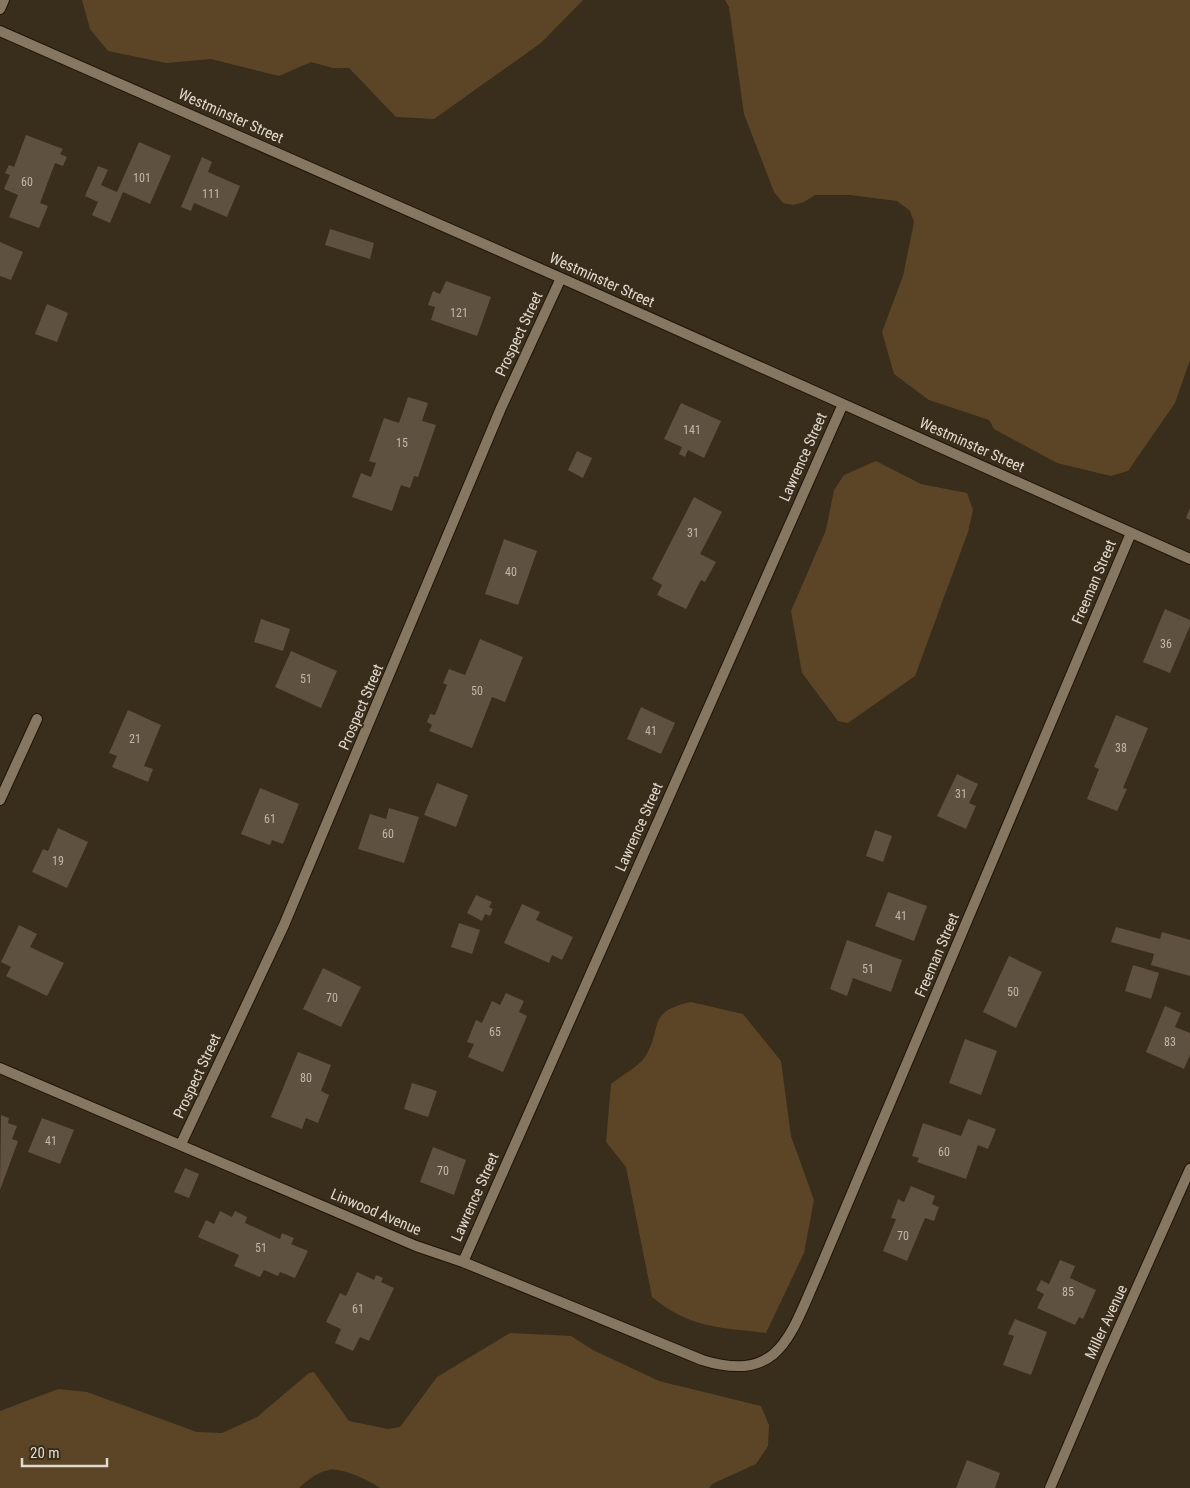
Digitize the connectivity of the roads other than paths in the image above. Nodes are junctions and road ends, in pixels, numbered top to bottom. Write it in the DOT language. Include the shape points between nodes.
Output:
graph roads {
  1 [pos="4,0"];
  2 [pos="0,9"];
  3 [pos="0,31"];
  4 [pos="561,278"];
  5 [pos="843,404"];
  6 [pos="1131,533"];
  7 [pos="1190,559"];
  8 [pos="37,719"];
  9 [pos="0,800"];
  10 [pos="0,1068"];
  11 [pos="181,1144"];
  12 [pos="1190,1169"];
  13 [pos="463,1262"];
  14 [pos="745,1367"];
  15 [pos="1050,1488"];
  1 -- 2 [label="street"];
  3 -- 4 [label="street, Westminster Street"];
  4 -- 5 [label="street, Westminster Street"];
  4 -- 11 [label="street, Prospect Street" via="501,408 284,925"];
  5 -- 6 [label="street, Westminster Street"];
  5 -- 13 [label="street, Lawrence Street"];
  6 -- 7 [label="street, Westminster Street"];
  6 -- 14 [label="street, Freeman Street" via="790,1336 771,1357"];
  8 -- 9 [label="street"];
  10 -- 11 [label="street, Linwood Avenue"];
  11 -- 13 [label="street, Linwood Avenue" via="416,1246"];
  12 -- 15 [label="street, Miller Avenue"];
  13 -- 14 [label="street, Linwood Avenue" via="702,1360"];
}
